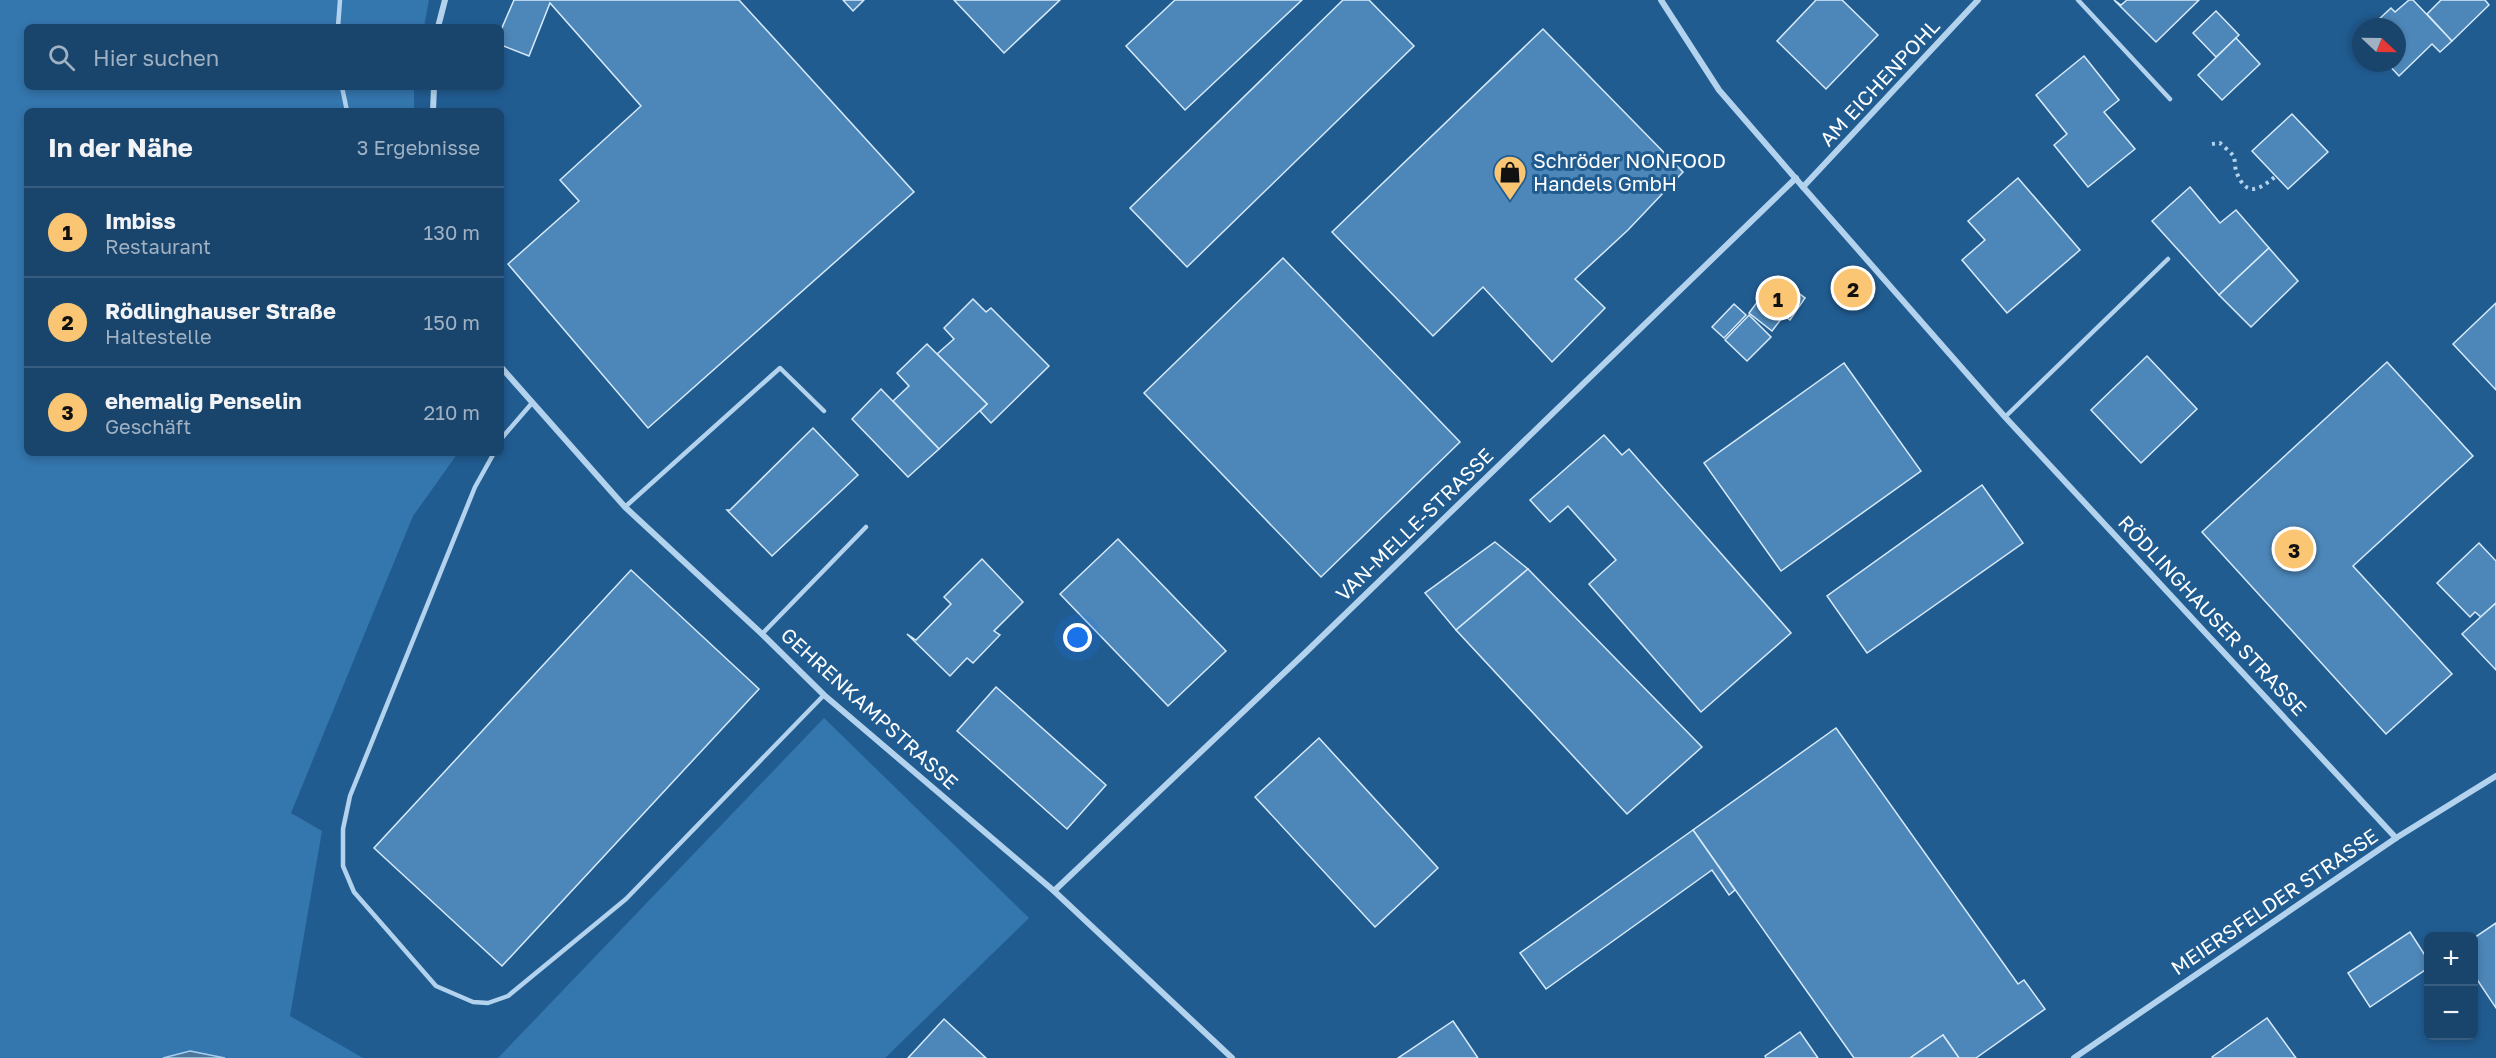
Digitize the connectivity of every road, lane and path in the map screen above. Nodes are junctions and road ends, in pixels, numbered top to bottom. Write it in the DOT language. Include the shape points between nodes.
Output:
graph roads {
  1 [pos="340,0"];
  2 [pos="445,0"];
  3 [pos="1661,0"];
  4 [pos="1978,0"];
  5 [pos="2078,0"];
  6 [pos="338,24"];
  7 [pos="439,24"];
  8 [pos="343,90"];
  9 [pos="434,90"];
  10 [pos="2169,99"];
  11 [pos="346,108"];
  12 [pos="433,108"];
  13 [pos="2212,144"];
  14 [pos="2276,176"];
  15 [pos="1796,178"];
  16 [pos="1803,187"];
  17 [pos="2168,259"];
  18 [pos="504,370"];
  19 [pos="532,403"];
  20 [pos="824,411"];
  21 [pos="2005,417"];
  22 [pos="504,436"];
  23 [pos="492,456"];
  24 [pos="625,507"];
  25 [pos="866,526"];
  26 [pos="762,634"];
  27 [pos="824,694"];
  28 [pos="2496,776"];
  29 [pos="2396,838"];
  30 [pos="1054,891"];
  31 [pos="1232,1058"];
  32 [pos="2074,1058"];
  1 -- 6 [label="lane"];
  2 -- 7 [label="street"];
  3 -- 15 [label="street, RÖDLINGHAUSER STRASSE" via="1719,90"];
  4 -- 16 [label="street, AM EICHENPOHL"];
  5 -- 10 [label="lane"];
  8 -- 11 [label="lane"];
  9 -- 12 [label="street"];
  13 -- 14 [label="path" via="2220,143 2234,158 2240,180 2248,188 2262,187"];
  15 -- 16 [label="street, RÖDLINGHAUSER STRASSE"];
  15 -- 30 [label="street, VAN-MELLE-STRASSE"];
  16 -- 21 [label="street, RÖDLINGHAUSER STRASSE"];
  17 -- 21 [label="lane"];
  18 -- 19 [label="street, GEHRENKAMPSTRASSE"];
  19 -- 22 [label="lane"];
  19 -- 24 [label="street, GEHRENKAMPSTRASSE"];
  20 -- 24 [label="lane" via="780,368"];
  21 -- 29 [label="street, RÖDLINGHAUSER STRASSE"];
  23 -- 27 [label="lane" via="475,487 354,785 343,829 344,866 354,892 436,986 473,1002 488,1003 508,996 626,899"];
  24 -- 26 [label="street, GEHRENKAMPSTRASSE"];
  25 -- 26 [label="lane"];
  26 -- 27 [label="street, GEHRENKAMPSTRASSE"];
  27 -- 30 [label="street, GEHRENKAMPSTRASSE"];
  28 -- 29 [label="street, MEIERSFELDER STRASSE"];
  29 -- 32 [label="street, MEIERSFELDER STRASSE"];
  30 -- 31 [label="street, GEHRENKAMPSTRASSE"];
}
